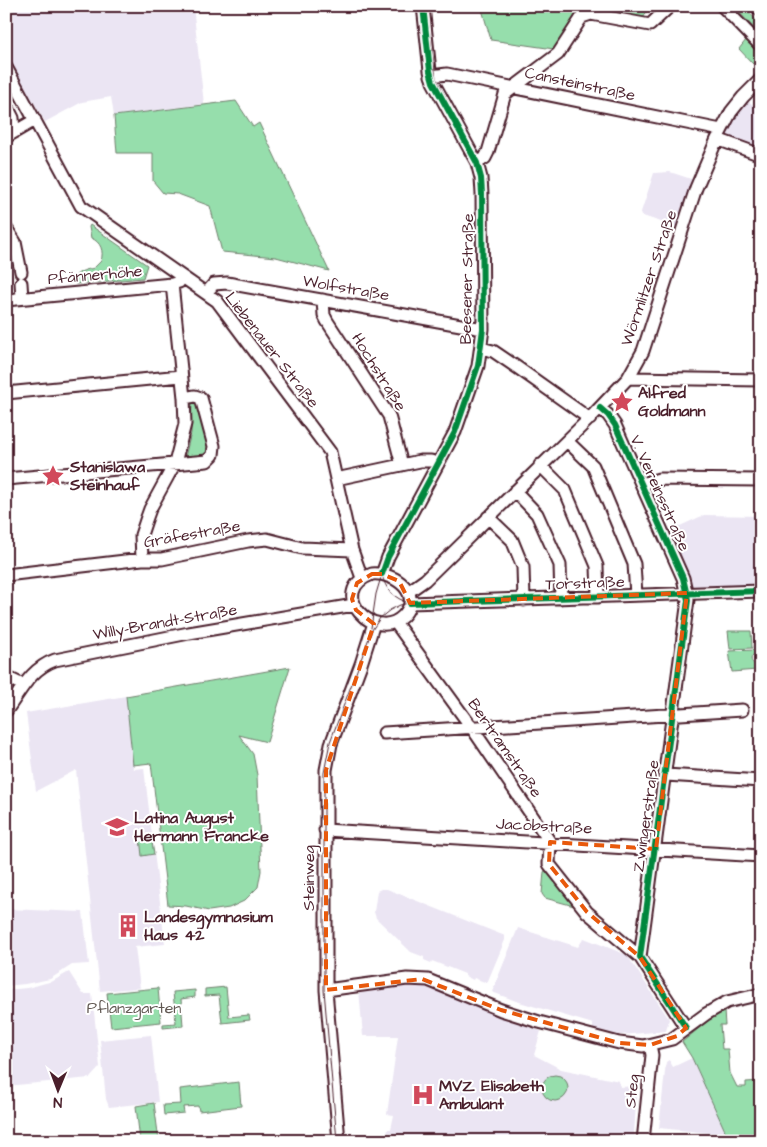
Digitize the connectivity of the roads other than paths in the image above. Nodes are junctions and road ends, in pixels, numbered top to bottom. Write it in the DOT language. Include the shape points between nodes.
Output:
graph roads {
  1 [pos="423,6"];
  2 [pos="670,6"];
  3 [pos="722,6"];
  4 [pos="756,6"];
  5 [pos="761,10"];
  6 [pos="761,46"];
  7 [pos="6,67"];
  8 [pos="431,76"];
  9 [pos="761,79"];
  10 [pos="514,88"];
  11 [pos="25,103"];
  12 [pos="8,110"];
  13 [pos="35,120"];
  14 [pos="10,134"];
  15 [pos="719,135"];
  16 [pos="761,155"];
  17 [pos="477,163"];
  18 [pos="6,228"];
  19 [pos="186,280"];
  20 [pos="172,284"];
  21 [pos="206,293"];
  22 [pos="22,298"];
  23 [pos="6,300"];
  24 [pos="322,300"];
  25 [pos="483,329"];
  26 [pos="481,348"];
  27 [pos="181,376"];
  28 [pos="628,378"];
  29 [pos="761,380"];
  30 [pos="6,393"];
  31 [pos="184,398"];
  32 [pos="600,408"];
  33 [pos="590,418"];
  34 [pos="566,441"];
  35 [pos="175,463"];
  36 [pos="438,464"];
  37 [pos="402,465"];
  38 [pos="540,465"];
  39 [pos="6,479"];
  40 [pos="336,479"];
  41 [pos="761,480"];
  42 [pos="642,484"];
  43 [pos="515,491"];
  44 [pos="488,517"];
  45 [pos="352,550"];
  46 [pos="142,560"];
  47 [pos="382,574"];
  48 [pos="6,575"];
  49 [pos="362,578"];
  50 [pos="761,591"];
  51 [pos="687,594"];
  52 [pos="636,595"];
  53 [pos="409,597"];
  54 [pos="598,597"];
  55 [pos="561,598"];
  56 [pos="524,600"];
  57 [pos="354,605"];
  58 [pos="395,622"];
  59 [pos="374,623"];
  60 [pos="6,676"];
  61 [pos="23,685"];
  62 [pos="742,710"];
  63 [pos="6,711"];
  64 [pos="674,714"];
  65 [pos="472,728"];
  66 [pos="384,733"];
  67 [pos="666,775"];
  68 [pos="761,781"];
  69 [pos="325,830"];
  70 [pos="550,842"];
  71 [pos="656,849"];
  72 [pos="761,856"];
  73 [pos="640,957"];
  74 [pos="326,990"];
  75 [pos="761,994"];
  76 [pos="686,1028"];
  77 [pos="650,1045"];
  78 [pos="339,1141"];
  79 [pos="643,1141"];
  1 -- 8 [label="street, Beesener Straße"];
  2 -- 10 [label="street" via="650,25 591,14 582,16 558,54"];
  3 -- 6 [label="street"];
  4 -- 5 [label="street"];
  7 -- 11 [label="street, Liebenauer Straße"];
  8 -- 10 [label="street, Cansteinstraße" via="444,74"];
  8 -- 17 [label="street, Beesener Straße"];
  9 -- 15 [label="street, Wörmlitzer Straße" via="738,102"];
  10 -- 15 [label="street, Cansteinstraße"];
  10 -- 17 [label="street" via="505,94 488,152"];
  11 -- 12 [label="street"];
  11 -- 13 [label="street, Liebenauer Straße"];
  12 -- 14 [label="street" via="14,118"];
  13 -- 14 [label="street"];
  13 -- 19 [label="street, Liebenauer Straße" via="81,206"];
  15 -- 16 [label="street, Cansteinstraße"];
  15 -- 28 [label="street, Wörmlitzer Straße" via="688,211 643,351"];
  17 -- 25 [label="street, Beesener Straße" via="482,194"];
  18 -- 22 [label="street" via="15,242"];
  19 -- 20 [label="street, Pfännerhöhe"];
  19 -- 21 [label="street, Liebenauer Straße"];
  20 -- 22 [label="street, Pfännerhöhe"];
  20 -- 27 [label="street"];
  21 -- 24 [label="street, Wolfstraße" via="214,284 227,283"];
  21 -- 40 [label="street, Liebenauer Straße" via="217,301 330,452"];
  22 -- 23 [label="street, Pfännerhöhe"];
  24 -- 25 [label="street, Wolfstraße"];
  24 -- 37 [label="street, Hochstraße" via="327,321 389,416"];
  25 -- 26 [label="street, Beesener Straße"];
  26 -- 33 [label="street" via="499,356"];
  26 -- 36 [label="street, Beesener Straße" via="463,411"];
  27 -- 30 [label="street"];
  27 -- 31 [label="street"];
  28 -- 29 [label="street"];
  28 -- 32 [label="street, Wörmlitzer Straße"];
  31 -- 35 [label="street" via="185,424"];
  31 -- 35 [label="street" via="201,398 214,452 207,462"];
  32 -- 33 [label="street, Wörmlitzer Straße"];
  32 -- 42 [label="street, V. Vereinsstraße" via="615,425"];
  33 -- 34 [label="street, Wörmlitzer Straße"];
  34 -- 38 [label="street, Wörmlitzer Straße"];
  34 -- 52 [label="street" via="593,466 634,564"];
  35 -- 39 [label="street"];
  35 -- 46 [label="street" via="146,520 141,535"];
  36 -- 37 [label="street" via="427,461"];
  36 -- 47 [label="street, Beesener Straße"];
  37 -- 40 [label="street"];
  38 -- 43 [label="street, Wörmlitzer Straße"];
  38 -- 54 [label="street" via="565,490 597,566"];
  40 -- 45 [label="street, Liebenauer Straße"];
  41 -- 42 [label="street" via="659,479"];
  42 -- 51 [label="street, V. Vereinsstraße"];
  43 -- 44 [label="street, Wörmlitzer Straße"];
  43 -- 55 [label="street" via="537,514 560,565"];
  44 -- 53 [label="street, Wörmlitzer Straße"];
  44 -- 56 [label="street" via="512,540 523,567"];
  45 -- 46 [label="street, Gräfestraße" via="302,548 267,539"];
  45 -- 49 [label="street, Liebenauer Straße"];
  46 -- 48 [label="street, Gräfestraße"];
  47 -- 49 [label="street"];
  47 -- 53 [label="street" via="399,581"];
  49 -- 57 [label="street" via="352,592"];
  50 -- 51 [label="street, Torstraße"];
  51 -- 52 [label="street, Torstraße"];
  51 -- 64 [label="street, Zwingerstraße"];
  52 -- 54 [label="street, Torstraße"];
  53 -- 56 [label="street, Torstraße"];
  53 -- 58 [label="street" via="407,612"];
  54 -- 55 [label="street, Torstraße"];
  55 -- 56 [label="street, Torstraße"];
  57 -- 59 [label="street" via="361,615"];
  57 -- 61 [label="street, Willy-Brandt-Straße" via="55,660 36,670"];
  58 -- 59 [label="street"];
  58 -- 65 [label="street, Bertramstraße"];
  59 -- 69 [label="street, Steinweg" via="328,757"];
  60 -- 61 [label="street"];
  61 -- 63 [label="street, Willy-Brandt-Straße"];
  62 -- 64 [label="street"];
  64 -- 65 [label="street"];
  64 -- 67 [label="street, Zwingerstraße"];
  65 -- 66 [label="street"];
  65 -- 70 [label="street, Bertramstraße"];
  67 -- 68 [label="street"];
  67 -- 71 [label="street, Zwingerstraße"];
  69 -- 70 [label="street, Jacobstraße"];
  69 -- 74 [label="street, Steinweg"];
  70 -- 71 [label="street, Jacobstraße"];
  70 -- 73 [label="street" via="549,864 568,889 587,912"];
  71 -- 72 [label="street, Jacobstraße"];
  71 -- 73 [label="street, Zwingerstraße"];
  73 -- 76 [label="street"];
  74 -- 77 [label="street" via="422,979 539,1022 619,1043"];
  74 -- 78 [label="street, Steinweg"];
  75 -- 76 [label="street" via="727,1002"];
  76 -- 77 [label="street" via="672,1039"];
  77 -- 79 [label="street, Steg" via="652,1055"];
}
